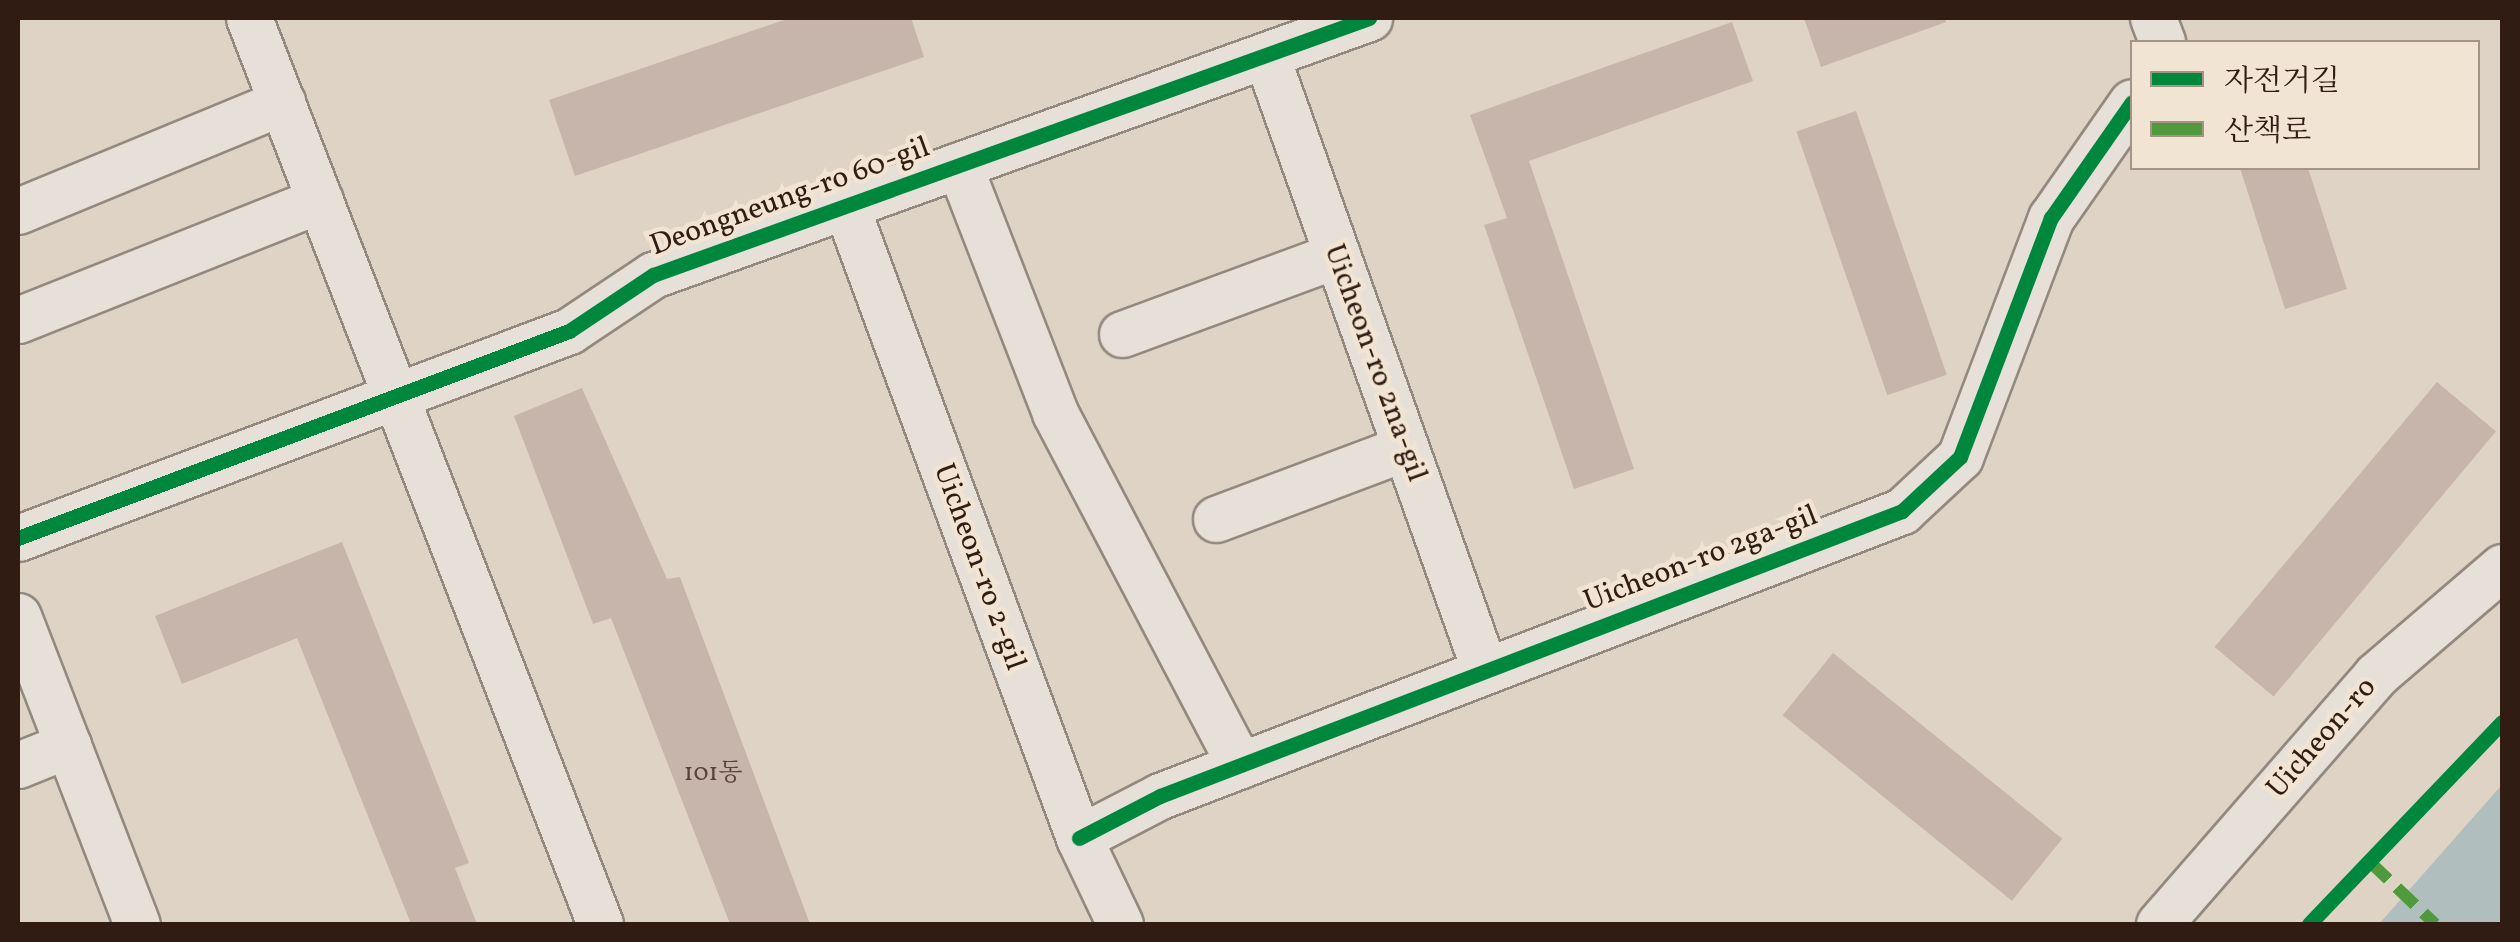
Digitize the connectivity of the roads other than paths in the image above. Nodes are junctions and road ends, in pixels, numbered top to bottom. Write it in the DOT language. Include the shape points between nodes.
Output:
graph roads {
  1 [pos="249,18"];
  2 [pos="1369,18"];
  3 [pos="1266,55"];
  4 [pos="282,102"];
  5 [pos="2130,105"];
  6 [pos="959,165"];
  7 [pos="320,200"];
  8 [pos="846,206"];
  9 [pos="18,211"];
  10 [pos="1337,256"];
  11 [pos="18,320"];
  12 [pos="1122,334"];
  13 [pos="394,394"];
  14 [pos="1405,448"];
  15 [pos="1216,519"];
  16 [pos="18,538"];
  17 [pos="2502,567"];
  18 [pos="18,616"];
  19 [pos="1485,671"];
  20 [pos="68,745"];
  21 [pos="18,765"];
  22 [pos="1240,765"];
  23 [pos="1078,838"];
  24 [pos="126,921"];
  25 [pos="600,924"];
  26 [pos="1120,924"];
  27 [pos="2159,924"];
  1 -- 4 [label="street"];
  2 -- 3 [label="street, Deongneung-ro 60-gil"];
  3 -- 6 [label="street, Deongneung-ro 60-gil"];
  3 -- 10 [label="street, Uicheon-ro 2na-gil"];
  4 -- 7 [label="street"];
  4 -- 9 [label="street"];
  5 -- 19 [label="street, Uicheon-ro 2ga-gil" via="2051,218 1960,457 1902,511"];
  6 -- 8 [label="street, Deongneung-ro 60-gil"];
  6 -- 22 [label="street, Deongneung-ro 60-gil" via="1055,412"];
  7 -- 11 [label="street"];
  7 -- 13 [label="street"];
  8 -- 13 [label="street, Deongneung-ro 60-gil" via="653,275 569,331"];
  8 -- 23 [label="street, Uicheon-ro 2-gil"];
  10 -- 12 [label="street"];
  10 -- 14 [label="street, Uicheon-ro 2na-gil"];
  13 -- 16 [label="street, Deongneung-ro 60-gil"];
  13 -- 25 [label="street"];
  14 -- 15 [label="street"];
  14 -- 19 [label="street, Uicheon-ro 2na-gil"];
  17 -- 27 [label="street, Uicheon-ro" via="2376,675"];
  18 -- 20 [label="street"];
  19 -- 22 [label="street, Uicheon-ro 2ga-gil"];
  20 -- 21 [label="street"];
  20 -- 24 [label="street"];
  22 -- 23 [label="street, Uicheon-ro 2ga-gil"];
  23 -- 26 [label="street, Uicheon-ro 2-gil"];
}
